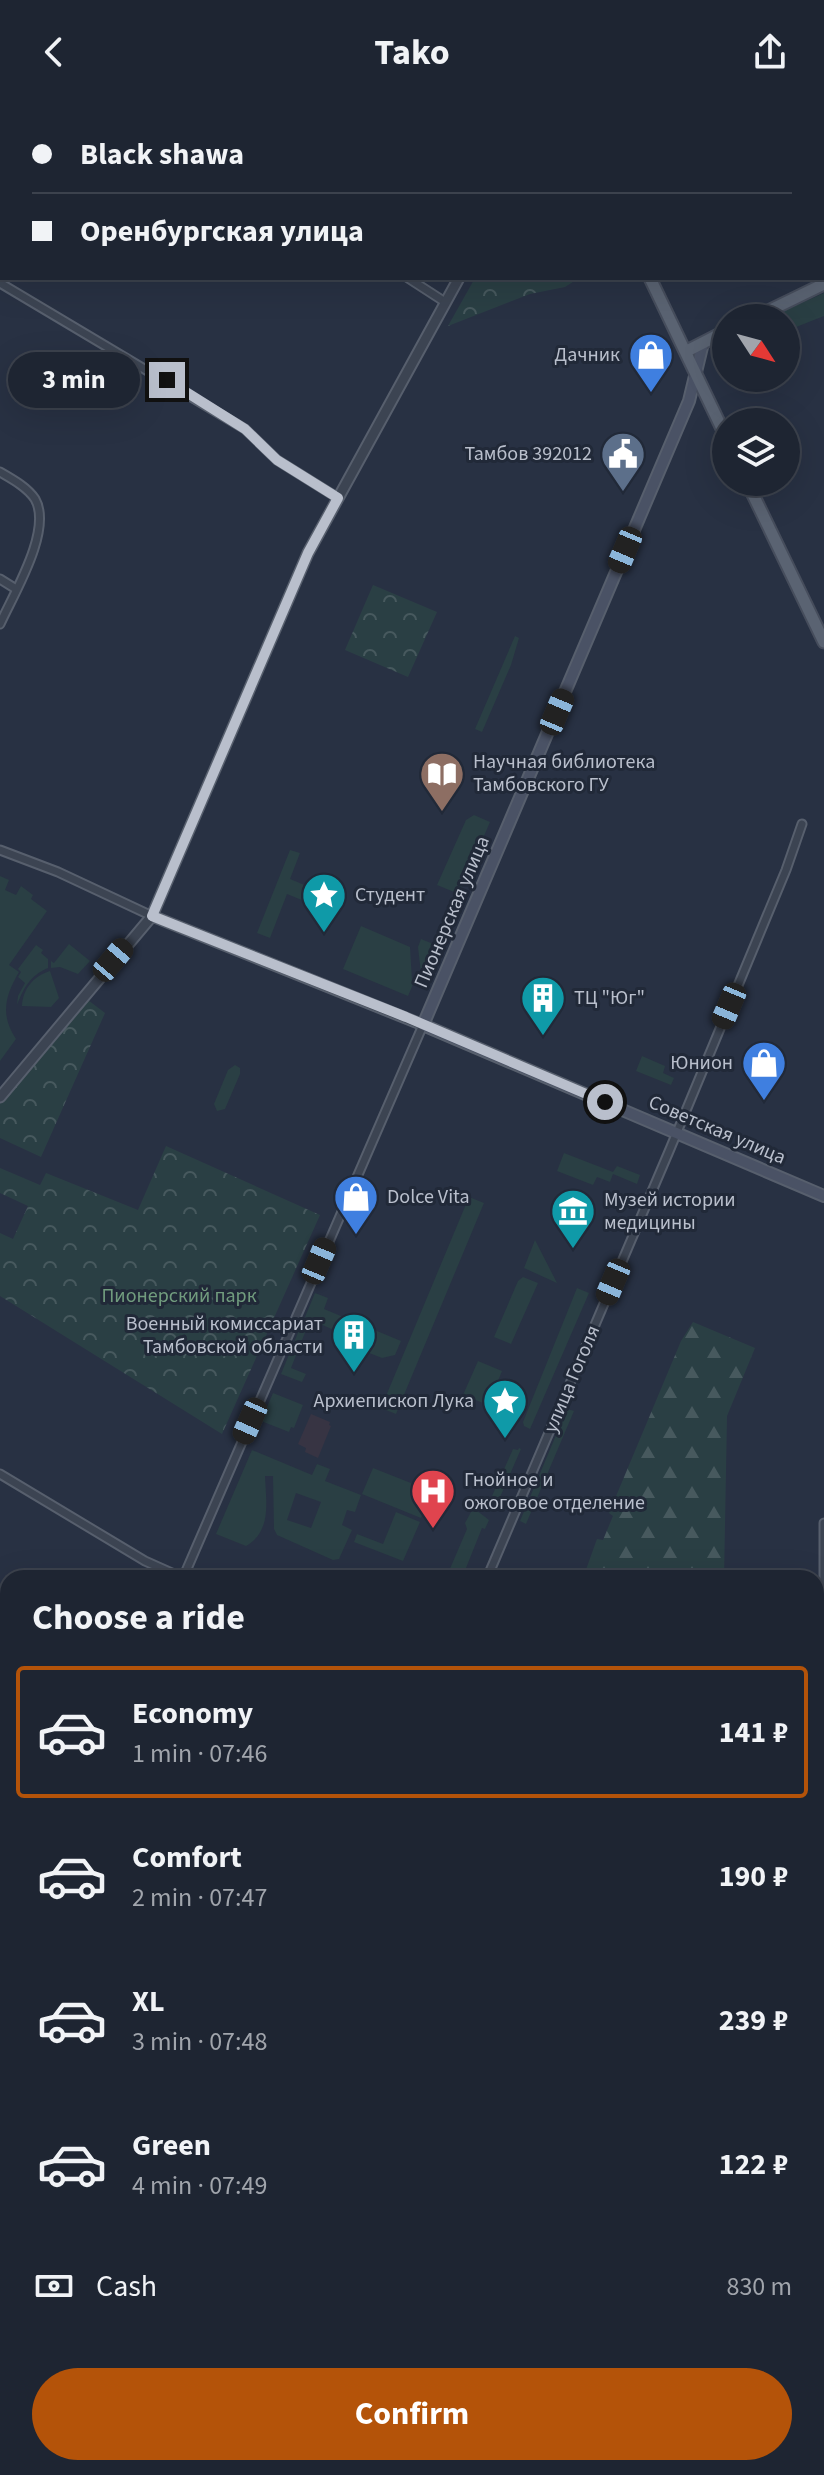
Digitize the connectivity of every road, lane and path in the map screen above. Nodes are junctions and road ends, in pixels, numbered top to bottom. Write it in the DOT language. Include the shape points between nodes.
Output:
graph roads {
  1 [pos="411,280"];
  2 [pos="458,280"];
  3 [pos="651,280"];
  4 [pos="0,283"];
  5 [pos="824,284"];
  6 [pos="445,302"];
  7 [pos="783,304"];
  8 [pos="712,338"];
  9 [pos="703,343"];
  10 [pos="687,351"];
  11 [pos="697,373"];
  12 [pos="713,408"];
  13 [pos="0,472"];
  14 [pos="754,496"];
  15 [pos="338,498"];
  16 [pos="0,579"];
  17 [pos="16,589"];
  18 [pos="0,624"];
  19 [pos="824,642"];
  20 [pos="802,824"];
  21 [pos="0,850"];
  22 [pos="152,916"];
  23 [pos="423,1025"];
  24 [pos="0,1097"];
  25 [pos="677,1133"];
  26 [pos="824,1196"];
  27 [pos="0,1474"];
  28 [pos="824,1523"];
  29 [pos="166,1570"];
  30 [pos="186,1570"];
  31 [pos="490,1570"];
  32 [pos="824,1821"];
  1 -- 6 [label="street"];
  2 -- 6 [label="street"];
  3 -- 10 [label="main road"];
  4 -- 15 [label="street" via="245,429 277,460"];
  5 -- 7 [label="main road"];
  6 -- 15 [label="street"];
  8 -- 9 [label="main road"];
  9 -- 10 [label="main road"];
  9 -- 11 [label="main road, Пионерская улица"];
  10 -- 11 [label="main road"];
  11 -- 12 [label="main road"];
  11 -- 23 [label="main road, Пионерская улица"];
  13 -- 17 [label="street" via="31,494 39,509 35,544"];
  14 -- 19 [label="main road"];
  15 -- 22 [label="street" via="308,553"];
  16 -- 17 [label="street"];
  17 -- 18 [label="street"];
  20 -- 25 [label="street, улица Гоголя"];
  21 -- 22 [label="street"];
  22 -- 23 [label="street, Советская улица"];
  22 -- 24 [label="street"];
  23 -- 25 [label="main road, Советская улица"];
  23 -- 30 [label="street, Пионерская улица"];
  25 -- 26 [label="main road, Советская улица"];
  25 -- 31 [label="street, улица Гоголя"];
  27 -- 29 [label="street"];
  28 -- 32 [label="street"];
}
